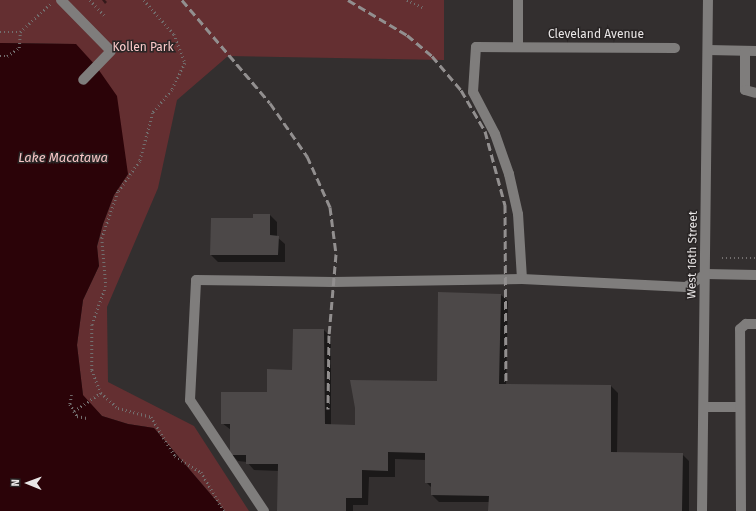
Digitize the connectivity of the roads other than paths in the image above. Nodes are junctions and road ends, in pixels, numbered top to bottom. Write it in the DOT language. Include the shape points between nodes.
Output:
graph roads {
  1 [pos="61,0"];
  2 [pos="518,0"];
  3 [pos="708,0"];
  4 [pos="518,47"];
  5 [pos="675,48"];
  6 [pos="708,50"];
  7 [pos="745,51"];
  8 [pos="756,51"];
  9 [pos="83,80"];
  10 [pos="756,93"];
  11 [pos="706,274"];
  12 [pos="756,275"];
  13 [pos="522,279"];
  14 [pos="756,324"];
  15 [pos="704,407"];
  16 [pos="740,407"];
  17 [pos="264,511"];
  18 [pos="702,511"];
  19 [pos="741,511"];
  1 -- 9 [label="street" via="111,51"];
  2 -- 4 [label="street"];
  3 -- 6 [label="street, West 16th Street"];
  4 -- 5 [label="street, Cleveland Avenue"];
  4 -- 13 [label="street, Cleveland Avenue" via="476,47 473,82 476,100 496,134 509,174 518,214"];
  6 -- 7 [label="street"];
  6 -- 11 [label="street, West 16th Street"];
  7 -- 8 [label="street"];
  7 -- 10 [label="street" via="745,90"];
  11 -- 12 [label="street"];
  11 -- 13 [label="street" via="686,287"];
  11 -- 15 [label="street, West 16th Street"];
  13 -- 17 [label="street" via="333,282 196,280 190,400"];
  14 -- 16 [label="street" via="746,324 740,329"];
  15 -- 16 [label="street"];
  15 -- 18 [label="street, West 16th Street"];
  16 -- 19 [label="street"];
}
